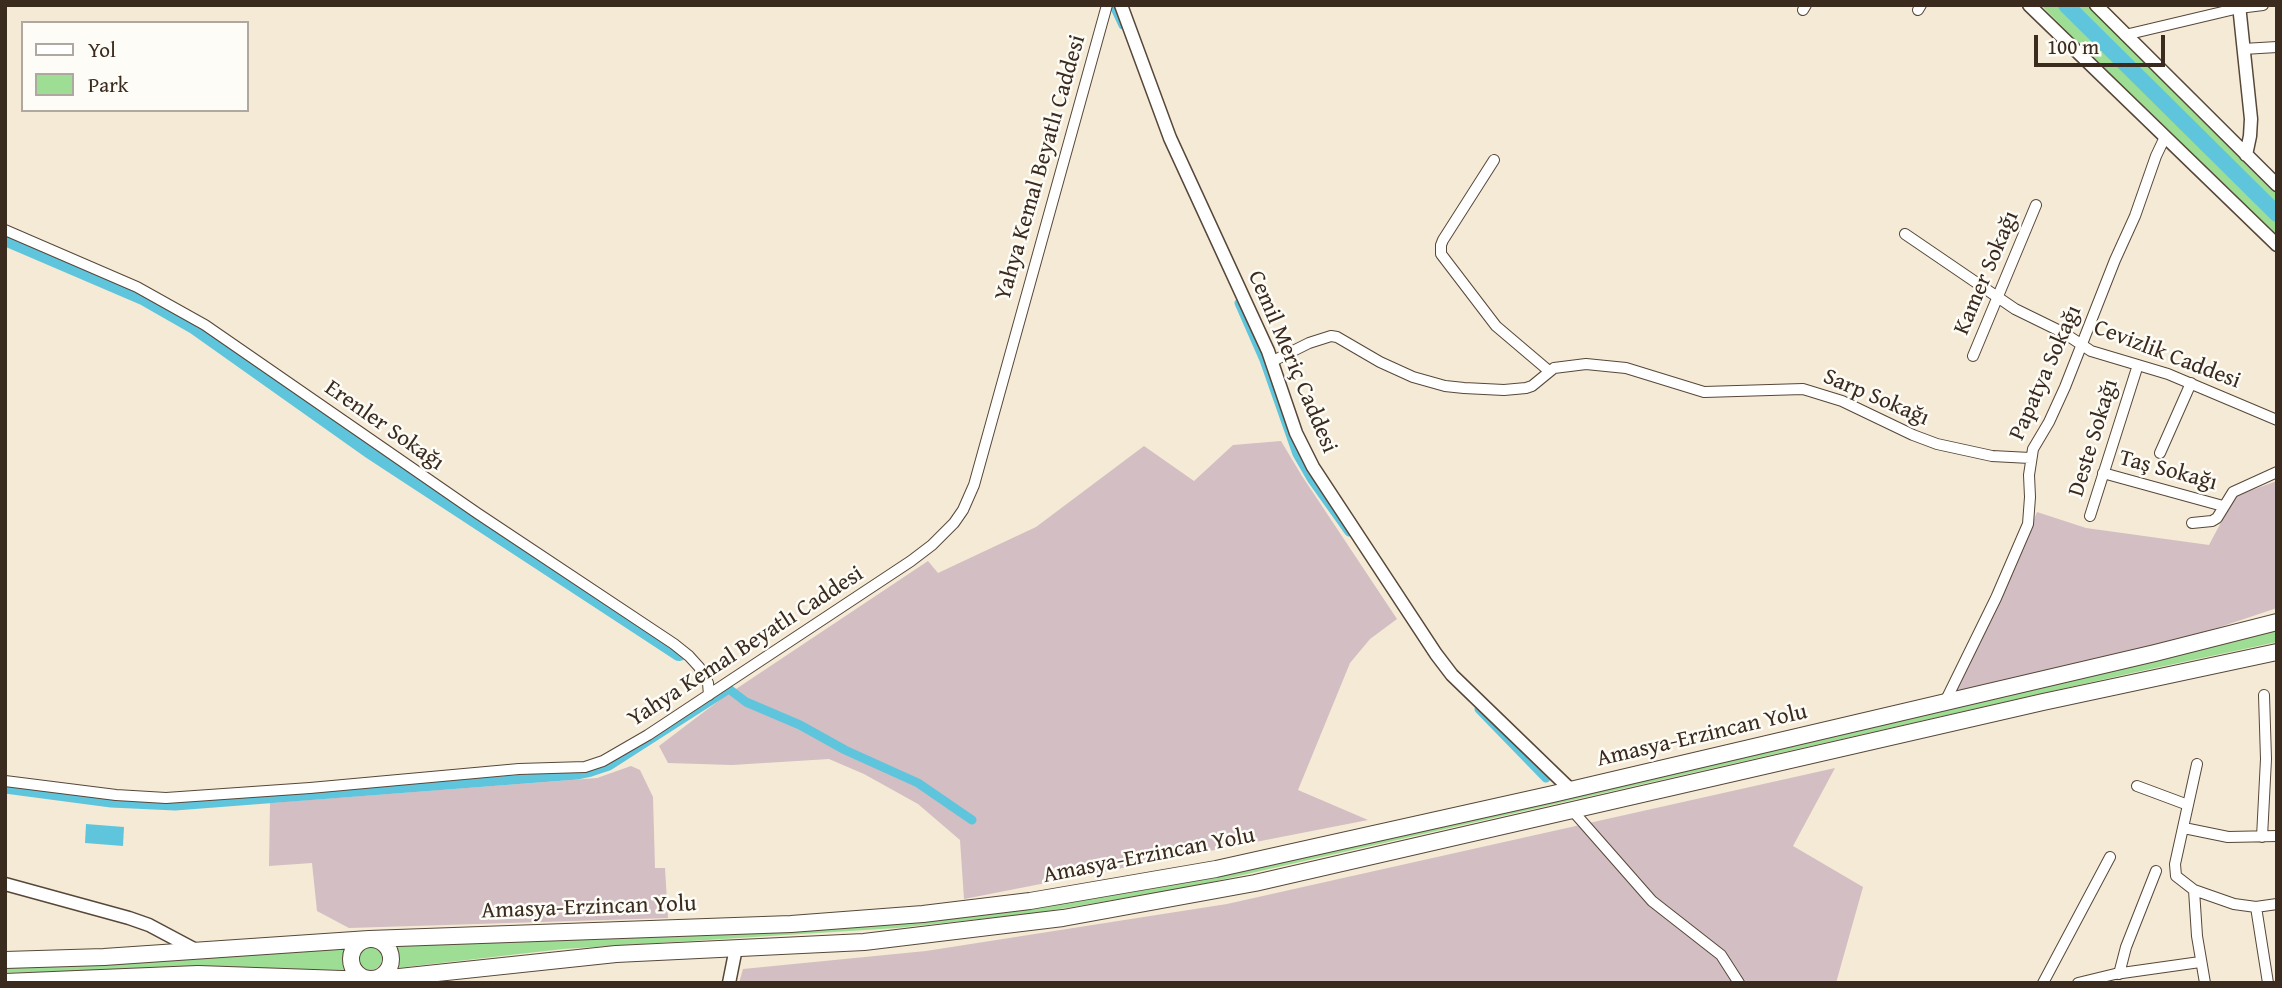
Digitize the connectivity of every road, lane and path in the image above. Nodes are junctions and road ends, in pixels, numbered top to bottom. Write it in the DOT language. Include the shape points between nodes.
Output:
graph roads {
  1 [pos="1107,5"];
  2 [pos="1121,5"];
  3 [pos="2029,5"];
  4 [pos="2096,5"];
  5 [pos="2263,5"];
  6 [pos="2239,7"];
  7 [pos="2125,35"];
  8 [pos="2277,47"];
  9 [pos="2243,49"];
  10 [pos="2165,137"];
  11 [pos="2246,155"];
  12 [pos="1494,160"];
  13 [pos="2277,185"];
  14 [pos="2036,205"];
  15 [pos="5,230"];
  16 [pos="1905,234"];
  17 [pos="2277,245"];
  18 [pos="1998,296"];
  19 [pos="2081,344"];
  20 [pos="1973,356"];
  21 [pos="1271,362"];
  22 [pos="1549,371"];
  23 [pos="2136,371"];
  24 [pos="2191,383"];
  25 [pos="2277,420"];
  26 [pos="2160,453"];
  27 [pos="2030,458"];
  28 [pos="2277,472"];
  29 [pos="2103,473"];
  30 [pos="2223,506"];
  31 [pos="2090,516"];
  32 [pos="2192,523"];
  33 [pos="2277,622"];
  34 [pos="2277,652"];
  35 [pos="709,695"];
  36 [pos="2264,695"];
  37 [pos="1945,703"];
  38 [pos="2271,758"];
  39 [pos="2197,764"];
  40 [pos="5,781"];
  41 [pos="2137,786"];
  42 [pos="1571,790"];
  43 [pos="2188,805"];
  44 [pos="1573,810"];
  45 [pos="2184,828"];
  46 [pos="2277,836"];
  47 [pos="2262,837"];
  48 [pos="2110,857"];
  49 [pos="2156,871"];
  50 [pos="5,884"];
  51 [pos="2193,890"];
  52 [pos="2277,904"];
  53 [pos="2256,907"];
  54 [pos="369,939"];
  55 [pos="736,948"];
  56 [pos="196,950"];
  57 [pos="5,960"];
  58 [pos="2200,962"];
  59 [pos="438,973"];
  60 [pos="2119,974"];
  61 [pos="370,977"];
  62 [pos="291,979"];
  63 [pos="5,982"];
  64 [pos="425,983"];
  65 [pos="729,983"];
  66 [pos="1739,983"];
  67 [pos="2043,983"];
  68 [pos="2078,983"];
  69 [pos="2204,983"];
  70 [pos="2268,983"];
  1 -- 35 [label="street, Yahya Kemal Beyatlı Caddesi" via="984,453 963,509 943,535 911,561"];
  2 -- 21 [label="street, Cemil Meriç Caddesi" via="1170,138"];
  3 -- 10 [label="street"];
  4 -- 7 [label="street"];
  5 -- 6 [label="street"];
  6 -- 7 [label="street"];
  6 -- 9 [label="street"];
  7 -- 11 [label="street"];
  8 -- 9 [label="street"];
  9 -- 11 [label="street" via="2251,128"];
  10 -- 17 [label="street"];
  10 -- 19 [label="street, Papatya Sokağı"];
  11 -- 13 [label="street"];
  12 -- 22 [label="street" via="1443,240 1441,254 1496,326"];
  14 -- 18 [label="street, Kamer Sokağı"];
  15 -- 35 [label="street, Erenler Sokağı" via="137,287 205,326 674,644 699,667"];
  16 -- 18 [label="street, Cevizlik Caddesi"];
  18 -- 19 [label="street, Cevizlik Caddesi"];
  18 -- 20 [label="street, Kamer Sokağı"];
  19 -- 24 [label="street, Cevizlik Caddesi"];
  19 -- 27 [label="street, Papatya Sokağı"];
  21 -- 22 [label="street, Sarp Sokağı" via="1331,336 1394,369 1445,386 1518,390 1532,386"];
  21 -- 42 [label="street, Cemil Meriç Caddesi" via="1296,433 1314,467 1436,654 1472,696"];
  22 -- 27 [label="street, Sarp Sokağı" via="1597,364 1704,392 1803,389 1842,401 1937,444 1992,456"];
  23 -- 29 [label="street, Deste Sokağı"];
  24 -- 25 [label="street, Cevizlik Caddesi"];
  24 -- 26 [label="street"];
  27 -- 37 [label="street, Papatya Sokağı" via="2028,524"];
  28 -- 30 [label="street" via="2238,489"];
  29 -- 30 [label="street, Taş Sokağı"];
  29 -- 31 [label="street, Deste Sokağı"];
  30 -- 32 [label="street" via="2212,521"];
  33 -- 37 [label="highway, Amasya-Erzincan Yolu"];
  34 -- 44 [label="highway, Amasya-Erzincan Yolu"];
  35 -- 40 [label="street, Yahya Kemal Beyatlı Caddesi" via="648,735 585,767 182,798"];
  36 -- 38 [label="street"];
  37 -- 42 [label="highway, Amasya-Erzincan Yolu"];
  38 -- 47 [label="street"];
  39 -- 43 [label="street"];
  41 -- 43 [label="street"];
  42 -- 54 [label="highway, Amasya-Erzincan Yolu" via="1216,869 990,907 791,924"];
  43 -- 45 [label="street"];
  44 -- 55 [label="highway, Amasya-Erzincan Yolu" via="1255,883 1111,910 887,940"];
  44 -- 66 [label="street" via="1652,901 1721,955"];
  45 -- 47 [label="street"];
  45 -- 51 [label="street" via="2175,871"];
  46 -- 47 [label="street"];
  48 -- 67 [label="street"];
  49 -- 60 [label="street"];
  50 -- 56 [label="street" via="129,918"];
  51 -- 53 [label="street"];
  51 -- 58 [label="street"];
  52 -- 53 [label="street"];
  53 -- 70 [label="street"];
  54 -- 56 [label="highway, Amasya-Erzincan Yolu"];
  54 -- 61 [label="highway" via="357,944 351,957"];
  54 -- 61 [label="highway" via="382,942 391,959"];
  55 -- 59 [label="highway, Amasya-Erzincan Yolu" via="603,955"];
  55 -- 65 [label="street"];
  56 -- 57 [label="highway, Amasya-Erzincan Yolu"];
  58 -- 60 [label="street"];
  58 -- 69 [label="street"];
  59 -- 61 [label="highway, Amasya-Erzincan Yolu"];
  59 -- 64 [label="highway"];
  60 -- 68 [label="street"];
  61 -- 62 [label="highway, Amasya-Erzincan Yolu"];
  62 -- 63 [label="highway, Amasya-Erzincan Yolu" via="156,975"];
}
